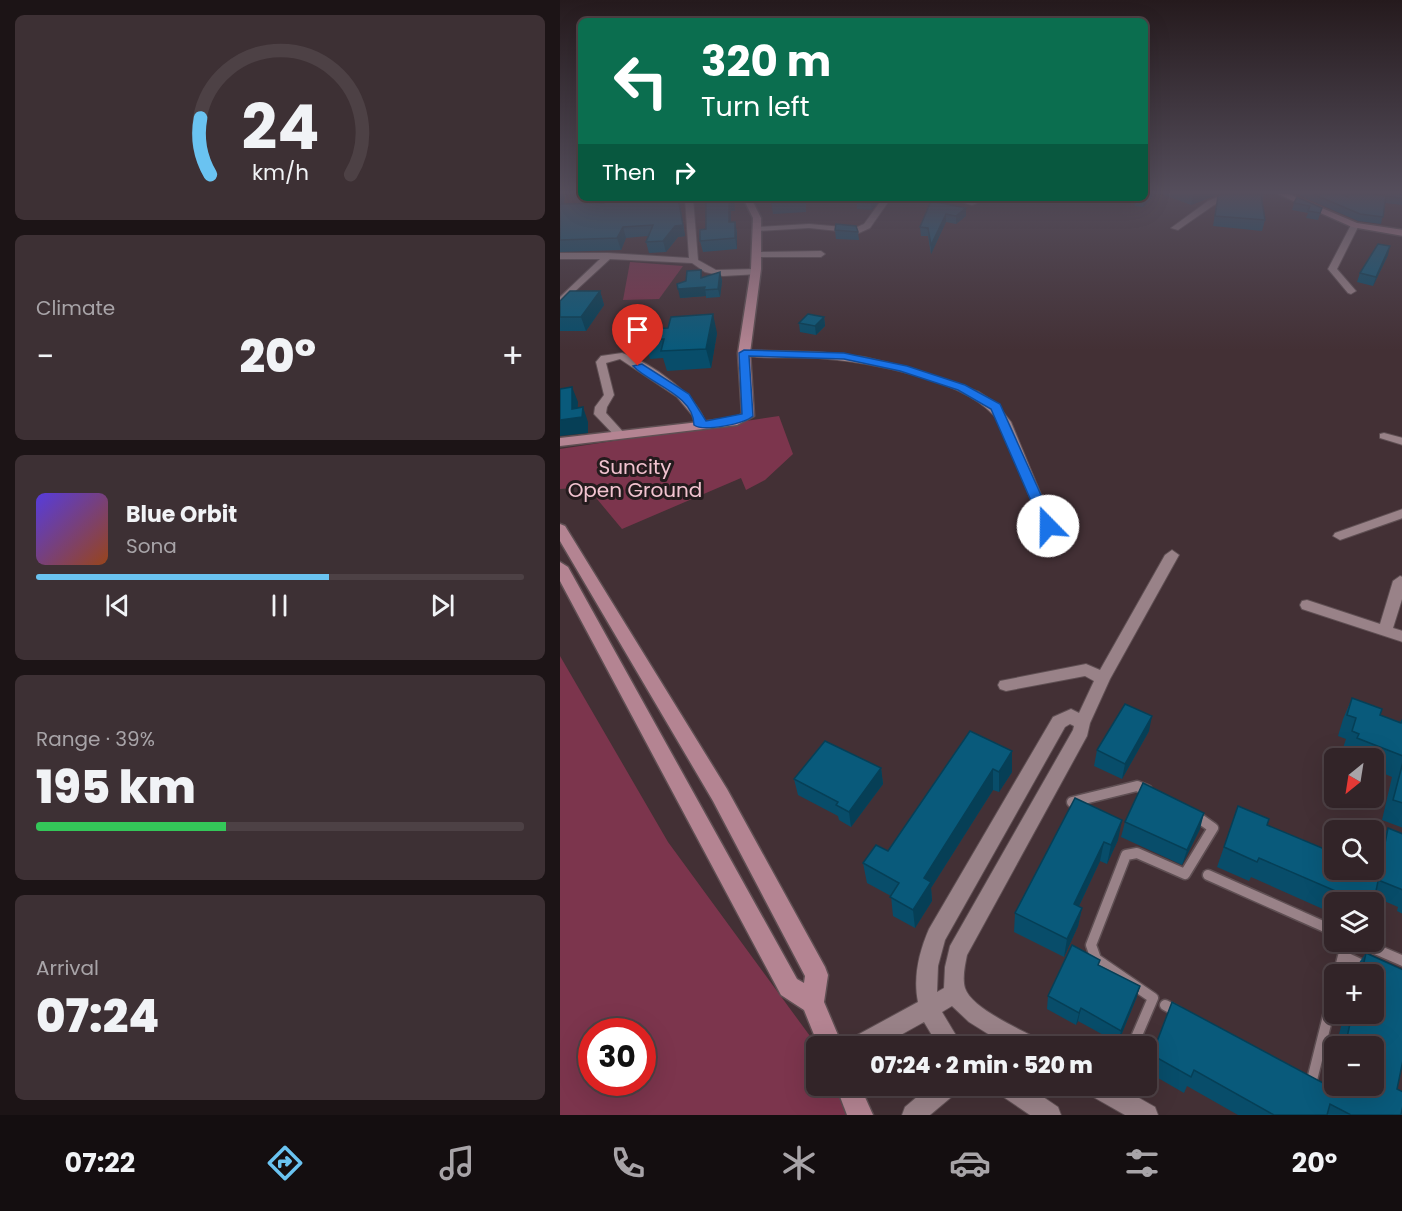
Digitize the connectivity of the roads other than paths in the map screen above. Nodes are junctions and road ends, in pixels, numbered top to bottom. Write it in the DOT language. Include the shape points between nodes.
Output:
graph roads {
  1 [pos="693,246"];
  2 [pos="757,246"];
  3 [pos="1344,246"];
  4 [pos="821,254"];
  5 [pos="757,255"];
  6 [pos="560,256"];
  7 [pos="608,256"];
  8 [pos="694,261"];
  9 [pos="756,272"];
  10 [pos="1351,291"];
  11 [pos="560,302"];
  12 [pos="744,353"];
  13 [pos="700,425"];
  14 [pos="619,434"];
  15 [pos="1384,436"];
  16 [pos="560,442"];
  17 [pos="1403,442"];
  18 [pos="1403,513"];
  19 [pos="1048,526"];
  20 [pos="560,529"];
  21 [pos="1340,536"];
  22 [pos="1172,555"];
  23 [pos="560,567"];
  24 [pos="1400,581"];
  25 [pos="1307,605"];
  26 [pos="1385,632"];
  27 [pos="1403,637"];
  28 [pos="1103,678"];
  29 [pos="1007,685"];
  30 [pos="1082,723"];
  31 [pos="1153,793"];
  32 [pos="1073,802"];
  33 [pos="1190,813"];
  34 [pos="1208,875"];
  35 [pos="1324,927"];
  36 [pos="1382,952"];
  37 [pos="1403,961"];
  38 [pos="1341,964"];
  39 [pos="1361,964"];
  40 [pos="955,993"];
  41 [pos="812,1002"];
  42 [pos="1165,1005"];
  43 [pos="922,1012"];
  44 [pos="1186,1017"];
  45 [pos="1326,1024"];
  46 [pos="826,1036"];
  47 [pos="878,1036"];
  48 [pos="943,1036"];
  49 [pos="1012,1036"];
  50 [pos="1136,1036"];
  51 [pos="1301,1078"];
  52 [pos="852,1096"];
  53 [pos="935,1096"];
  54 [pos="1022,1096"];
  55 [pos="1118,1096"];
  56 [pos="860,1115"];
  57 [pos="913,1115"];
  58 [pos="1050,1115"];
  59 [pos="1146,1115"];
  1 -- 8 [label="street"];
  2 -- 5 [label="street"];
  3 -- 10 [label="street" via="1332,269"];
  4 -- 5 [label="street"];
  5 -- 9 [label="street"];
  6 -- 7 [label="street"];
  7 -- 8 [label="street"];
  7 -- 11 [label="street"];
  8 -- 9 [label="street" via="715,274"];
  9 -- 12 [label="street"];
  12 -- 13 [label="street" via="748,416"];
  12 -- 19 [label="street" via="821,354 870,360 962,388 987,400 1005,422"];
  13 -- 14 [label="street"];
  13 -- 14 [label="street" via="700,418 685,396 622,356 613,356 601,362 609,395 600,414"];
  14 -- 16 [label="street"];
  15 -- 17 [label="street"];
  18 -- 21 [label="street"];
  20 -- 41 [label="street" via="720,795 817,975"];
  22 -- 28 [label="street"];
  23 -- 41 [label="street" via="789,987"];
  24 -- 26 [label="street"];
  25 -- 26 [label="street"];
  26 -- 27 [label="street"];
  28 -- 29 [label="street" via="1086,670"];
  28 -- 30 [label="street"];
  30 -- 40 [label="street" via="958,953 953,977"];
  30 -- 43 [label="street" via="1071,716 1059,722 936,936 929,955"];
  31 -- 32 [label="lane" via="1137,786"];
  33 -- 50 [label="lane" via="1213,828 1188,872 1183,874 1137,853 1128,853 1091,945 1096,959 1152,998"];
  34 -- 35 [label="lane"];
  36 -- 37 [label="lane"];
  38 -- 39 [label="lane" via="1343,956"];
  40 -- 43 [label="street"];
  40 -- 49 [label="street" via="972,1012"];
  41 -- 46 [label="street"];
  42 -- 44 [label="lane"];
  43 -- 47 [label="street"];
  43 -- 48 [label="street"];
  45 -- 51 [label="lane" via="1311,1083"];
  52 -- 56 [label="street"];
  53 -- 57 [label="street"];
  54 -- 58 [label="street"];
  55 -- 59 [label="street"];
}
